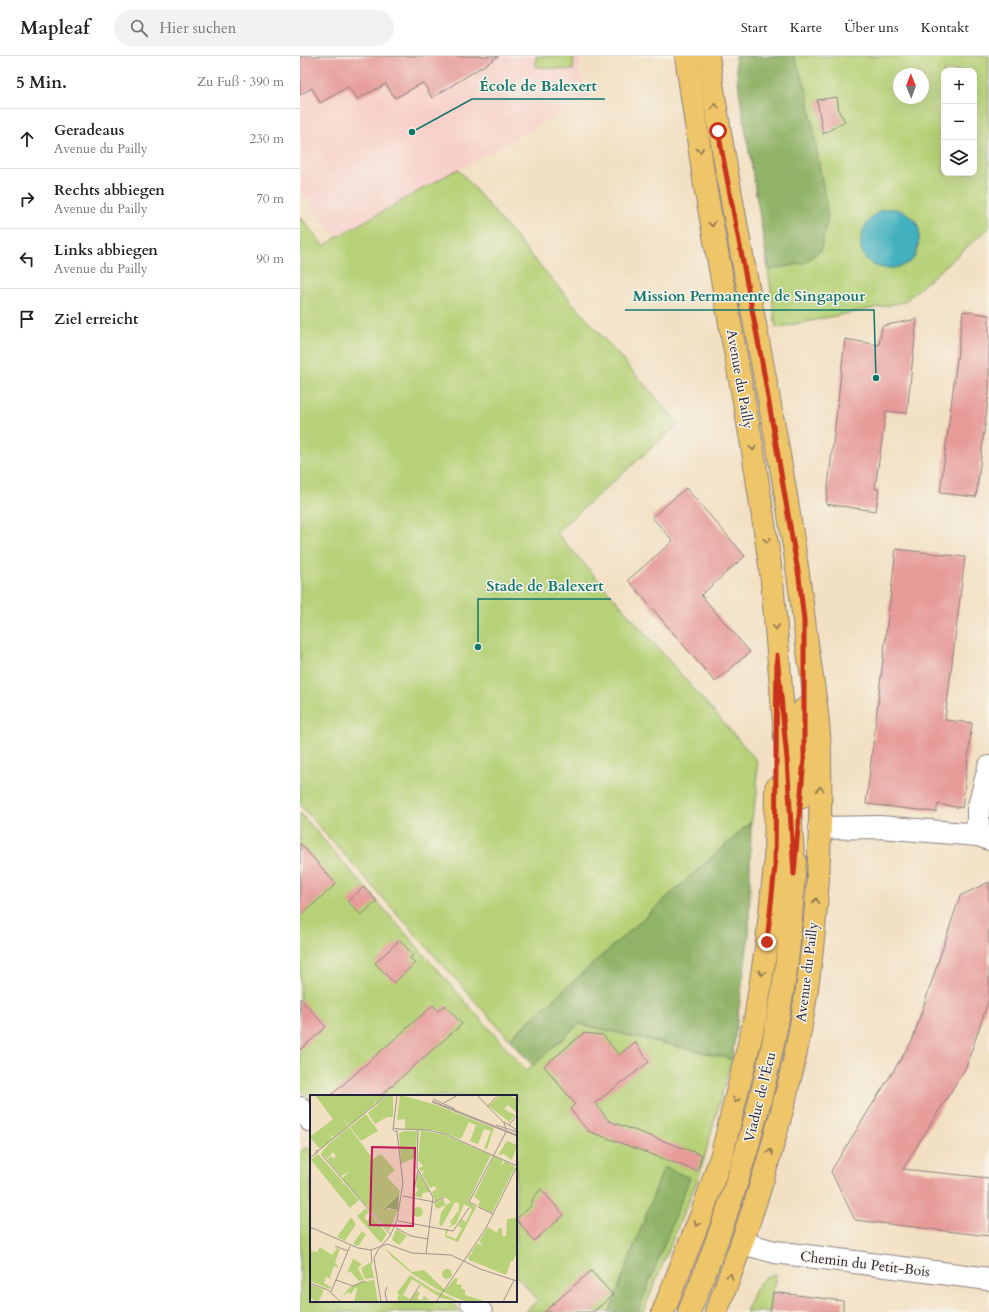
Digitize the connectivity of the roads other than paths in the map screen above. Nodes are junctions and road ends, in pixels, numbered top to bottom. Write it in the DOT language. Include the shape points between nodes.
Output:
graph roads {
  1 [pos="686,56"];
  2 [pos="708,56"];
  3 [pos="804,620"];
  4 [pos="777,655"];
  5 [pos="989,767"];
  6 [pos="819,828"];
  7 [pos="983,837"];
  8 [pos="794,874"];
  9 [pos="300,1108"];
  10 [pos="310,1120"];
  11 [pos="742,1243"];
  12 [pos="989,1279"];
  13 [pos="472,1302"];
  14 [pos="481,1312"];
  15 [pos="663,1312"];
  16 [pos="689,1312"];
  17 [pos="716,1312"];
  1 -- 4 [label="main road, Avenue du Pailly, one-way" via="705,186 761,501 772,581"];
  3 -- 2 [label="main road, Avenue du Pailly, one-way" via="762,362 728,188"];
  6 -- 3 [label="main road, Avenue du Pailly, one-way" via="818,729"];
  3 -- 8 [label="main road, Avenue du Pailly" via="804,759"];
  4 -- 8 [label="main road, Avenue du Pailly"];
  4 -- 15 [label="main road, Avenue du Pailly, one-way" via="775,866 755,1020 722,1154"];
  5 -- 7 [label="street" via="978,810"];
  6 -- 7 [label="street" via="880,827"];
  11 -- 6 [label="main road, Avenue du Pailly, one-way" via="764,1176 794,1060 811,948 818,880"];
  8 -- 16 [label="main road, Viaduc de l'Écu" via="786,968 762,1094 732,1200"];
  9 -- 10 [label="street"];
  11 -- 12 [label="street, Chemin du Petit-Bois" via="775,1252"];
  17 -- 11 [label="main road, Avenue du Pailly, one-way"];
  13 -- 14 [label="street"];
}
